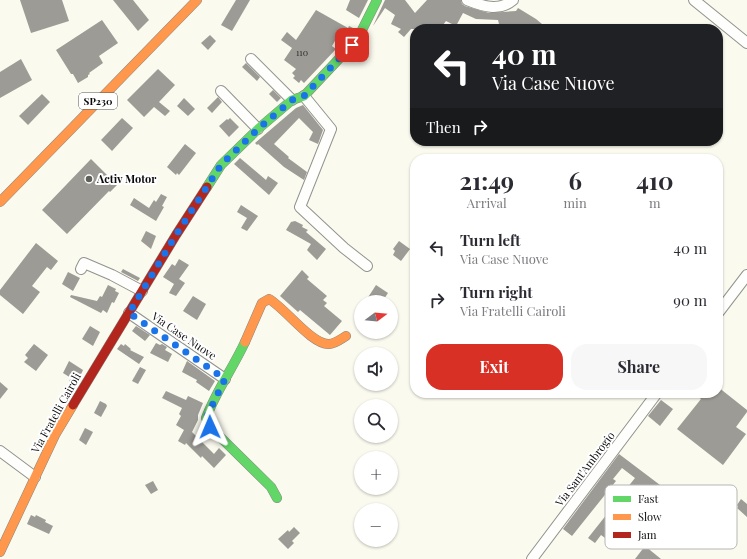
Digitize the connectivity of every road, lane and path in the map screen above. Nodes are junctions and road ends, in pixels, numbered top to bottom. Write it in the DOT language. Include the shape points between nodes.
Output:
graph roads {
  1 [pos="198,0"];
  2 [pos="377,0"];
  3 [pos="467,0"];
  4 [pos="513,0"];
  5 [pos="694,0"];
  6 [pos="723,24"];
  7 [pos="723,24"];
  8 [pos="747,44"];
  9 [pos="251,59"];
  10 [pos="221,91"];
  11 [pos="304,96"];
  12 [pos="292,100"];
  13 [pos="258,129"];
  14 [pos="0,202"];
  15 [pos="367,266"];
  16 [pos="82,269"];
  17 [pos="747,275"];
  18 [pos="142,291"];
  19 [pos="723,306"];
  20 [pos="129,313"];
  21 [pos="346,336"];
  22 [pos="225,379"];
  23 [pos="653,398"];
  24 [pos="0,451"];
  25 [pos="35,477"];
  26 [pos="277,498"];
  27 [pos="0,552"];
  28 [pos="532,559"];
  1 -- 14 [label="street, SP230"];
  2 -- 11 [label="street, Via Fratelli Cairoli" via="352,45"];
  3 -- 4 [label="street" via="497,7 507,5"];
  5 -- 7 [label="street"];
  6 -- 8 [label="street"];
  9 -- 12 [label="street"];
  10 -- 13 [label="street"];
  11 -- 12 [label="street, Via Fratelli Cairoli"];
  11 -- 15 [label="street" via="331,129 300,206"];
  12 -- 13 [label="street, Via Fratelli Cairoli"];
  13 -- 18 [label="street, Via Fratelli Cairoli" via="221,165"];
  16 -- 18 [label="street" via="84,263"];
  17 -- 19 [label="street"];
  18 -- 20 [label="street, Via Fratelli Cairoli"];
  20 -- 22 [label="street, Via Case Nuove"];
  20 -- 25 [label="street, Via Fratelli Cairoli" via="55,435"];
  21 -- 22 [label="street" via="335,343 326,344 316,340 269,299 262,303"];
  22 -- 26 [label="street" via="206,418 210,427 271,487"];
  23 -- 28 [label="street, Via Sant'Ambrogio"];
  24 -- 25 [label="street"];
  25 -- 27 [label="street, Via Fratelli Cairoli"];
}
